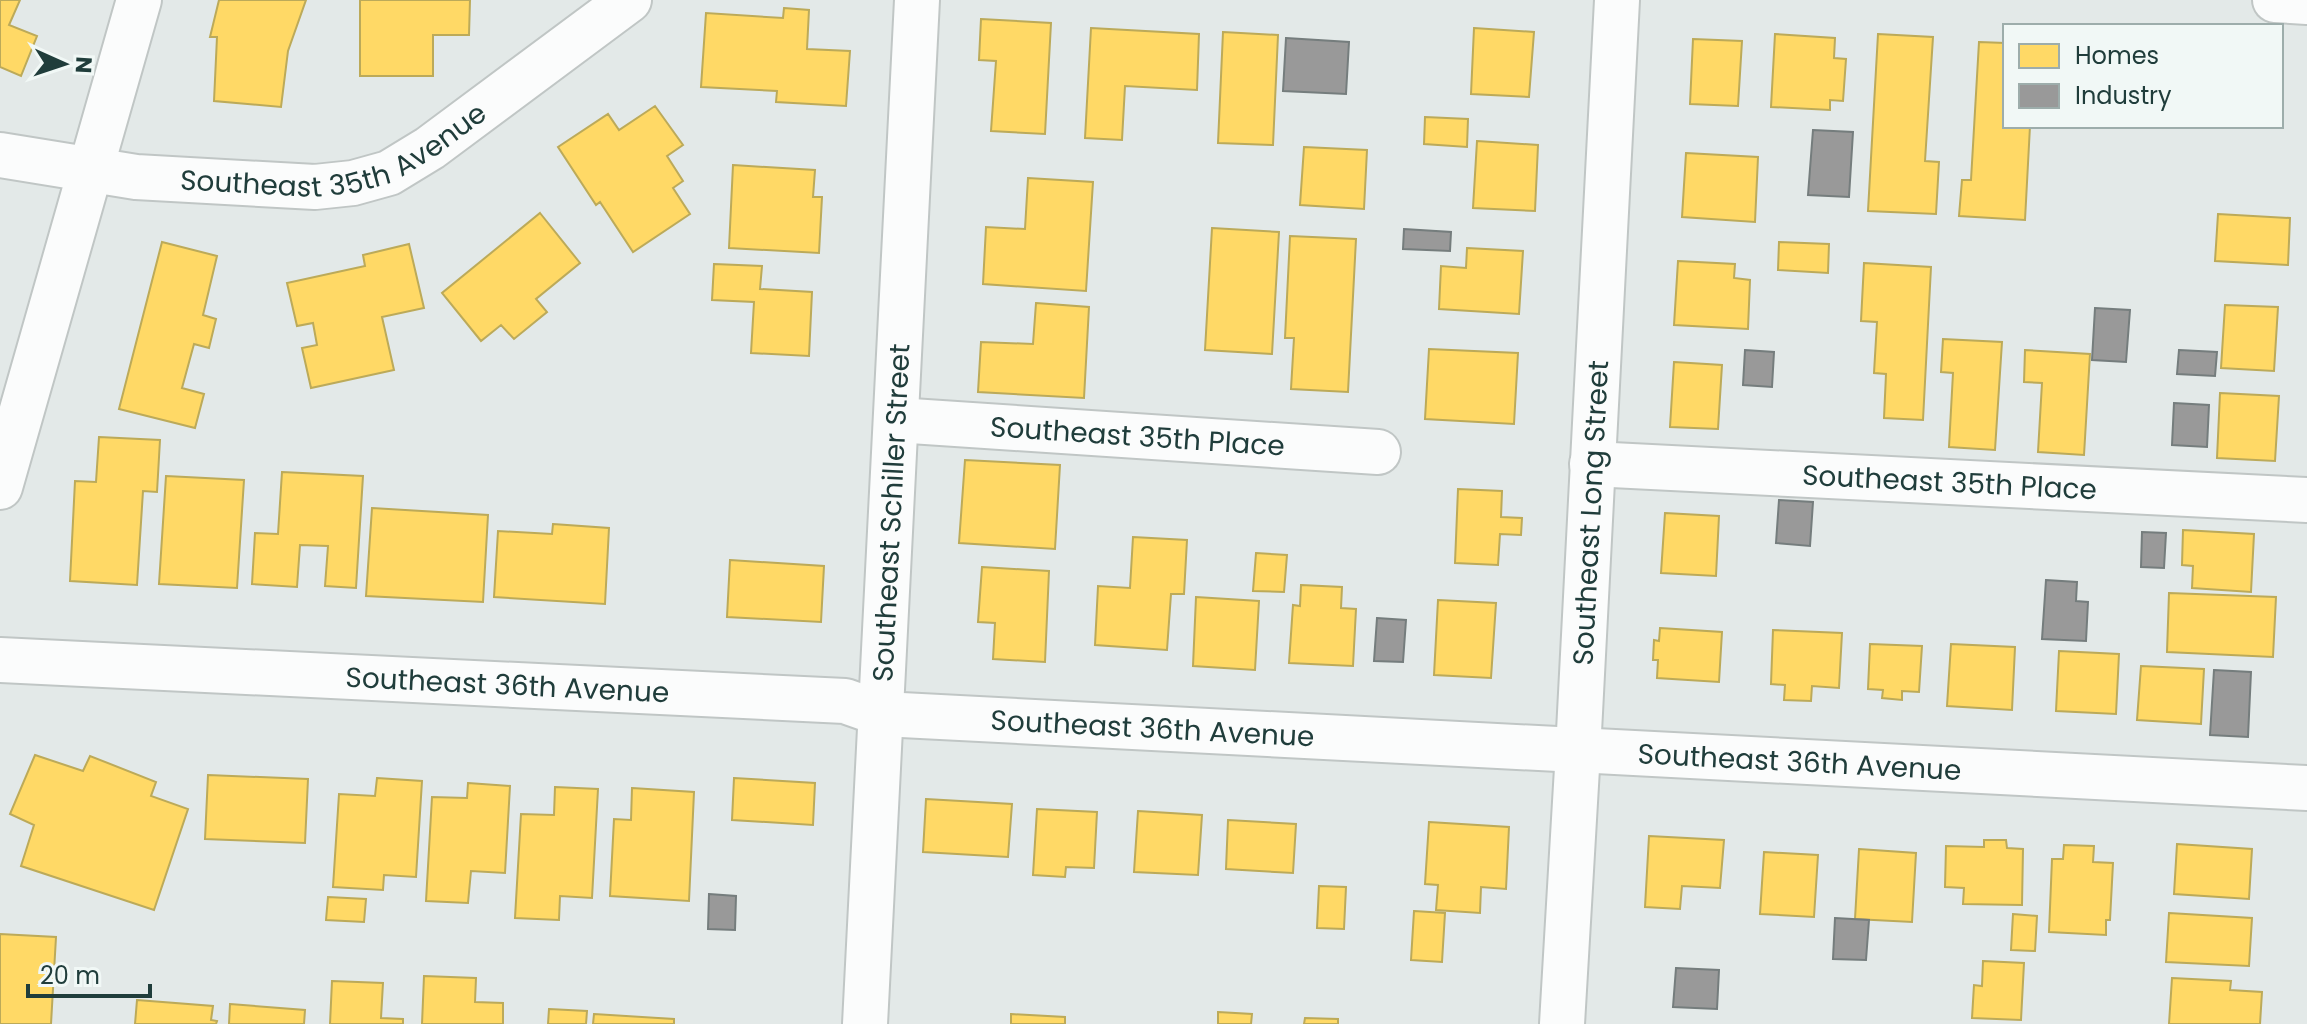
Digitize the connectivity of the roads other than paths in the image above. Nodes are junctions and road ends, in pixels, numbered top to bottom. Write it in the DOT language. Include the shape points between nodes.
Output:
graph roads {
  1 [pos="139,0"];
  2 [pos="629,0"];
  3 [pos="917,0"];
  4 [pos="1617,0"];
  5 [pos="2275,0"];
  6 [pos="2307,2"];
  7 [pos="0,155"];
  8 [pos="91,170"];
  9 [pos="896,420"];
  10 [pos="1378,452"];
  11 [pos="1592,464"];
  12 [pos="0,487"];
  13 [pos="2307,500"];
  14 [pos="0,660"];
  15 [pos="882,714"];
  16 [pos="1578,751"];
  17 [pos="2307,788"];
  18 [pos="865,1024"];
  19 [pos="1562,1024"];
  1 -- 8 [label="street"];
  2 -- 8 [label="street, Southeast 35th Avenue" via="389,173 315,187"];
  3 -- 9 [label="street, Southeast Schiller Street"];
  4 -- 11 [label="street, Southeast Long Street"];
  5 -- 6 [label="street"];
  7 -- 8 [label="street, Southeast 35th Avenue"];
  8 -- 12 [label="street"];
  9 -- 10 [label="street, Southeast 35th Place"];
  9 -- 15 [label="street, Southeast Schiller Street"];
  11 -- 13 [label="street, Southeast 35th Place"];
  11 -- 16 [label="street, Southeast Long Street"];
  14 -- 15 [label="street, Southeast 36th Avenue" via="845,701"];
  15 -- 16 [label="street, Southeast 36th Avenue"];
  15 -- 18 [label="street, Southeast Schiller Street"];
  16 -- 17 [label="street, Southeast 36th Avenue"];
  16 -- 19 [label="street, Southeast Long Street"];
}
